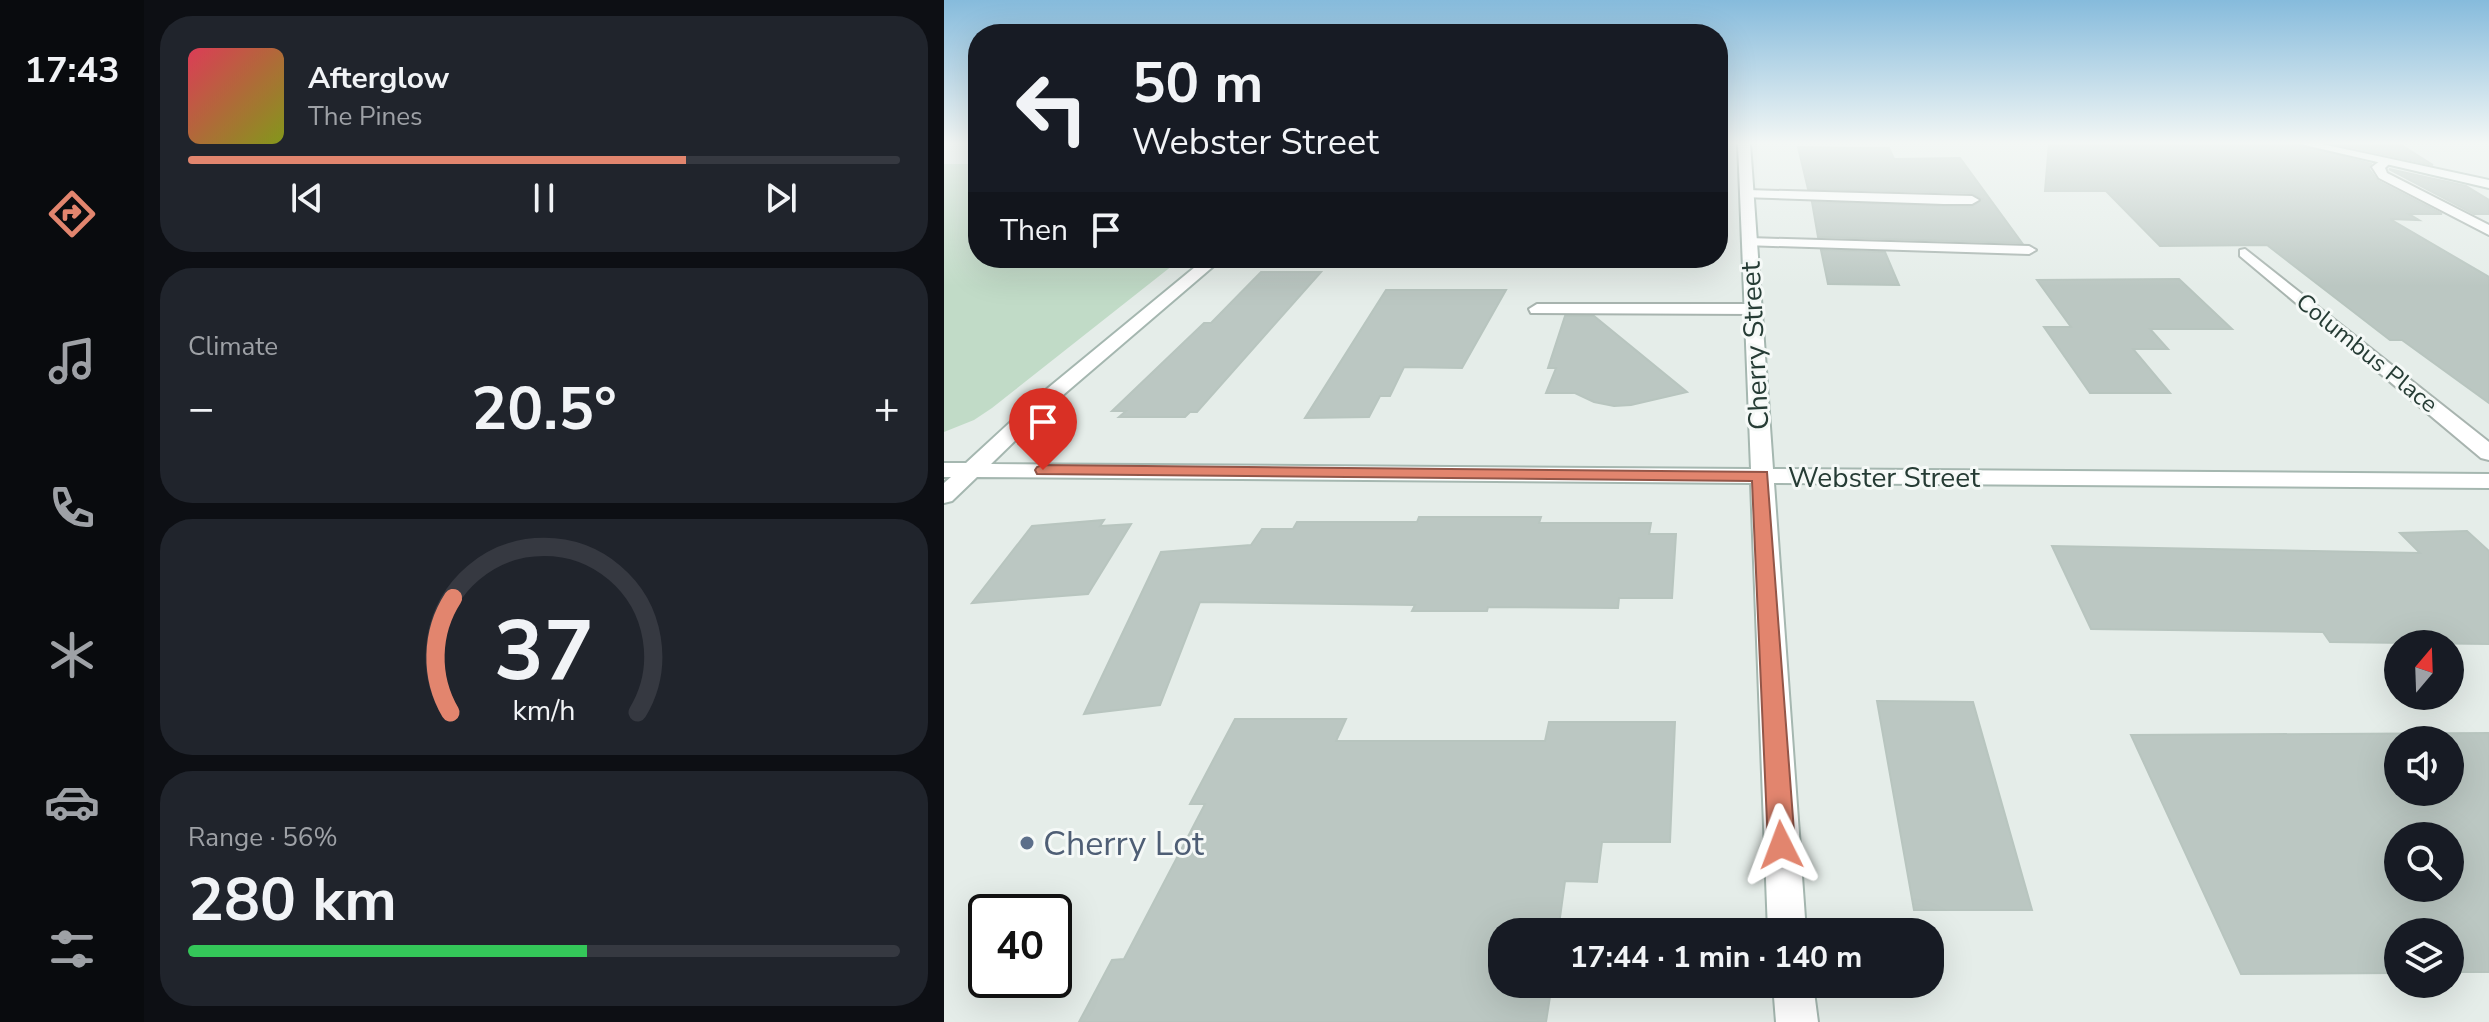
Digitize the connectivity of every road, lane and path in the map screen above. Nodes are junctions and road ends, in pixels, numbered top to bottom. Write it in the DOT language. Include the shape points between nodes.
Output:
graph roads {
  1 [pos="1747,191"];
  2 [pos="2413,191"];
  3 [pos="1747,194"];
  4 [pos="1972,200"];
  5 [pos="2489,231"];
  6 [pos="1749,242"];
  7 [pos="2029,250"];
  8 [pos="2245,253"];
  9 [pos="1203,268"];
  10 [pos="1537,309"];
  11 [pos="1753,309"];
  12 [pos="2489,453"];
  13 [pos="944,470"];
  14 [pos="970,470"];
  15 [pos="1761,476"];
  16 [pos="2489,481"];
  17 [pos="944,496"];
  18 [pos="1786,918"];
  19 [pos="1794,998"];
  20 [pos="1797,1022"];
  1 -- 3 [label="street, Cherry Street"];
  2 -- 5 [label="street"];
  3 -- 4 [label="street"];
  3 -- 6 [label="street, Cherry Street"];
  6 -- 7 [label="street"];
  6 -- 11 [label="street, Cherry Street"];
  8 -- 12 [label="street, Columbus Place"];
  9 -- 14 [label="street"];
  10 -- 11 [label="street"];
  11 -- 15 [label="street, Cherry Street"];
  13 -- 14 [label="street, Webster Street"];
  14 -- 15 [label="street, Webster Street"];
  14 -- 17 [label="street"];
  15 -- 16 [label="street, Webster Street"];
  15 -- 18 [label="street, Cherry Street"];
  19 -- 20 [label="street"];
}
